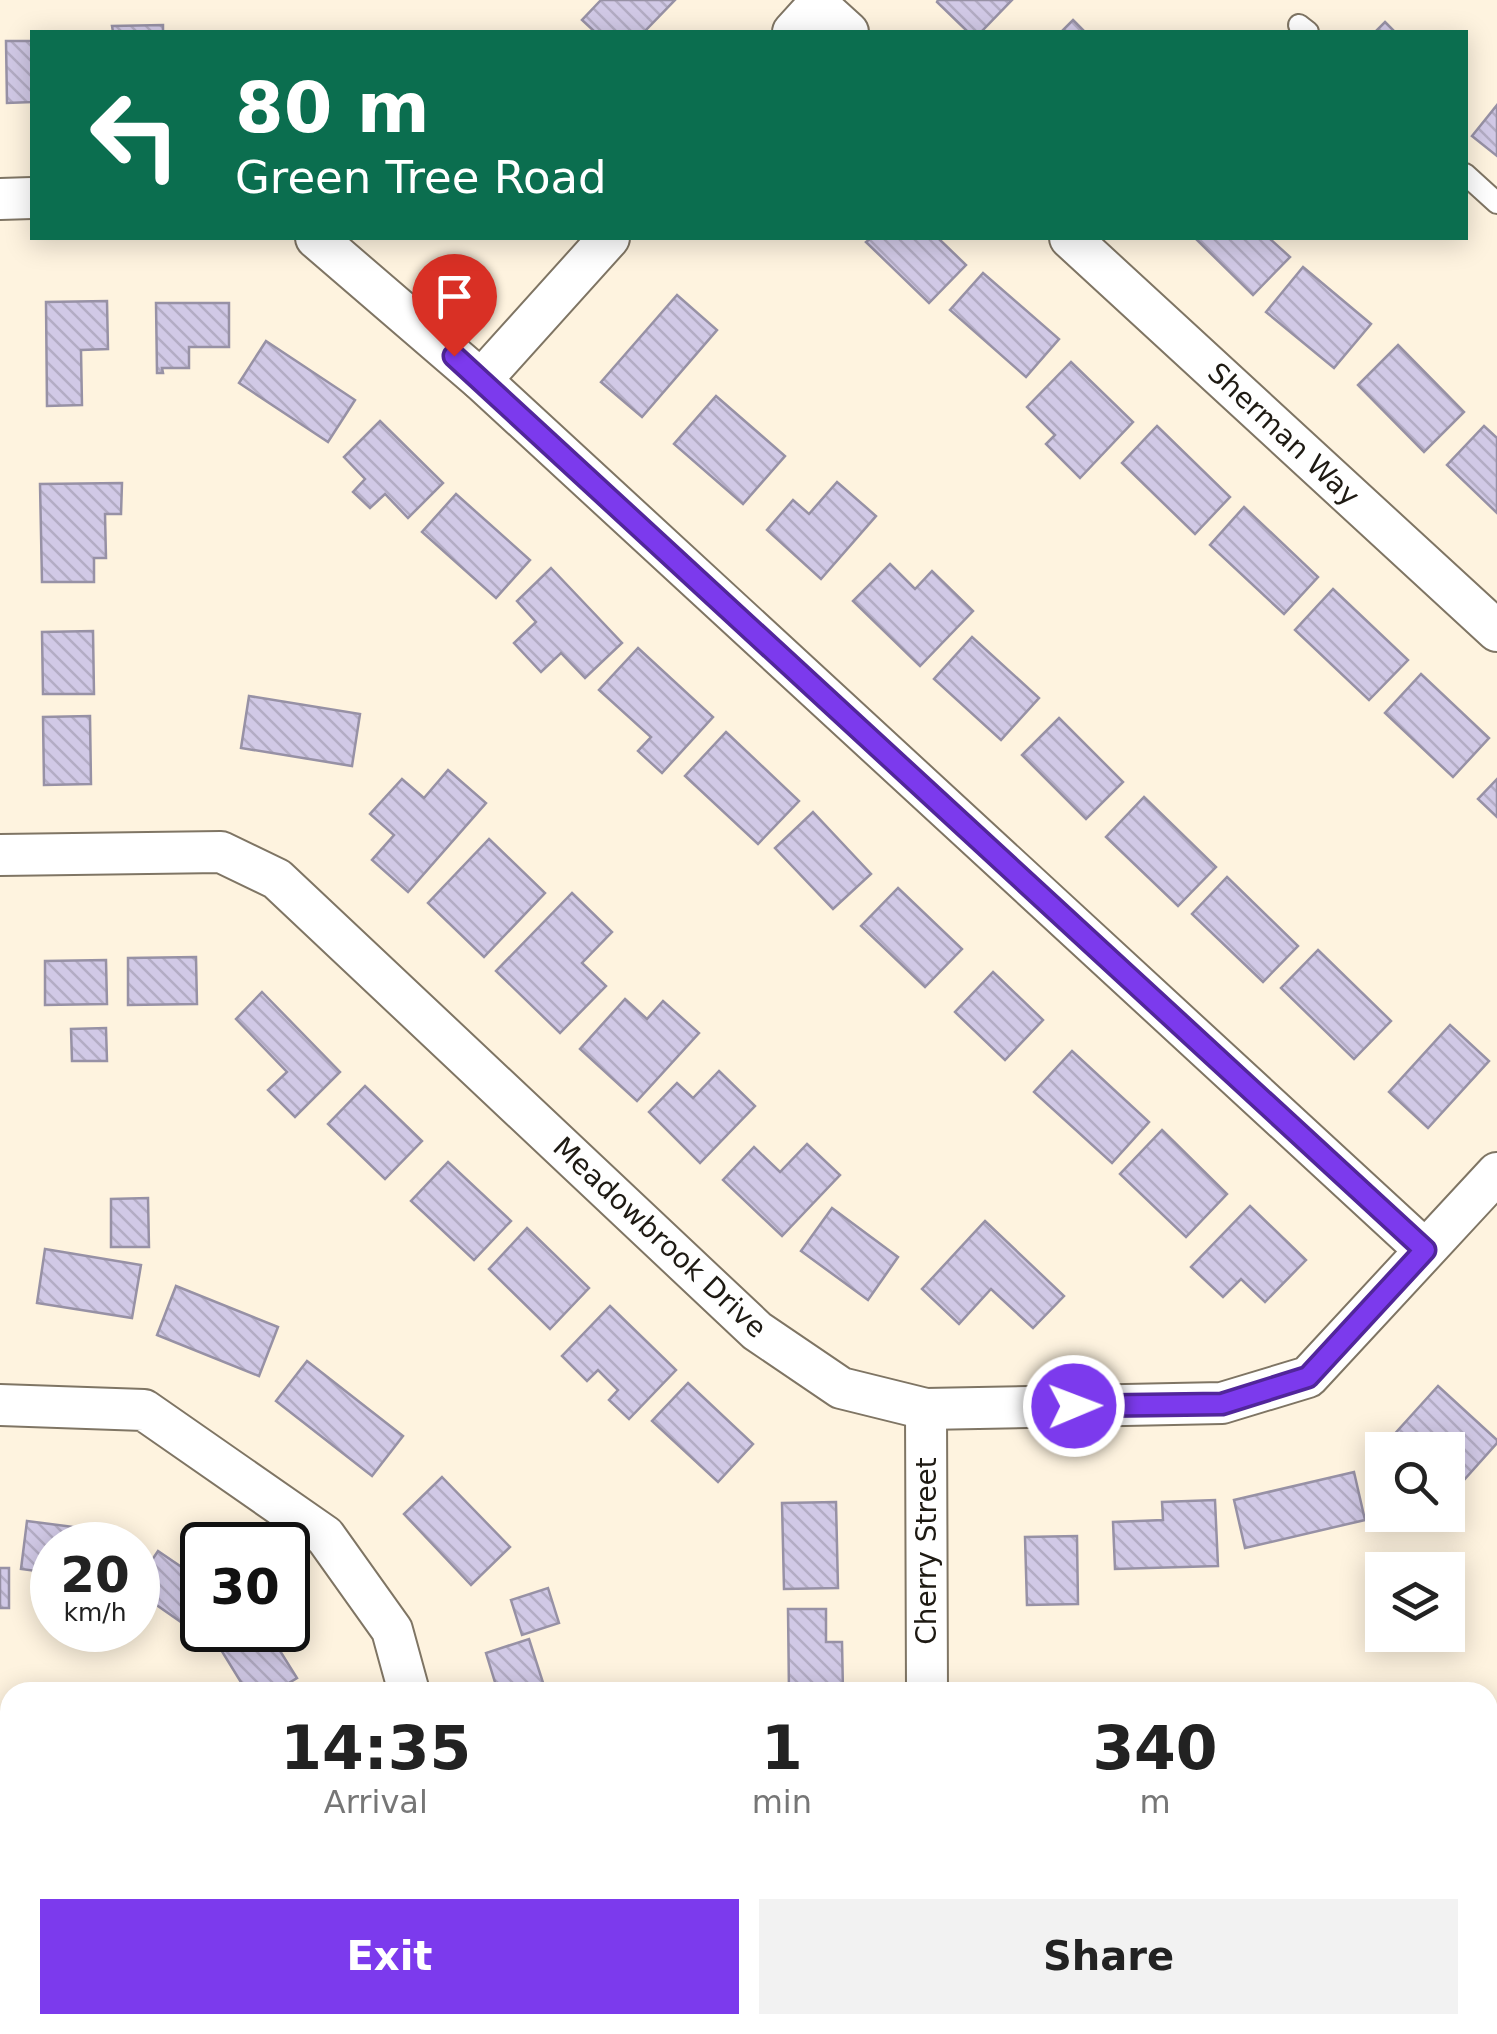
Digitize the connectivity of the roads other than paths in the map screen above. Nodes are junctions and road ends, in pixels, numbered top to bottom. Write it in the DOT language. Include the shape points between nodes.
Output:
graph roads {
  1 [pos="811,12"];
  2 [pos="844,30"];
  3 [pos="1468,177"];
  4 [pos="30,198"];
  5 [pos="0,199"];
  6 [pos="1497,203"];
  7 [pos="318,240"];
  8 [pos="607,240"];
  9 [pos="1072,240"];
  10 [pos="481,380"];
  11 [pos="1497,630"];
  12 [pos="0,855"];
  13 [pos="1497,1174"];
  14 [pos="1425,1250"];
  15 [pos="0,1405"];
  16 [pos="926,1410"];
  17 [pos="406,1682"];
  18 [pos="926,1682"];
  1 -- 2 [label="street"];
  3 -- 6 [label="lane"];
  4 -- 5 [label="street"];
  7 -- 10 [label="street"];
  8 -- 10 [label="street"];
  9 -- 11 [label="street, Sherman Way"];
  10 -- 14 [label="street"];
  12 -- 16 [label="street, Meadowbrook Drive" via="221,852 277,879 756,1330 840,1388"];
  13 -- 14 [label="street, Meadowbrook Drive"];
  14 -- 16 [label="street, Meadowbrook Drive" via="1308,1377 1222,1404"];
  15 -- 17 [label="street" via="144,1410 326,1536 392,1630"];
  16 -- 18 [label="street, Cherry Street"];
}
